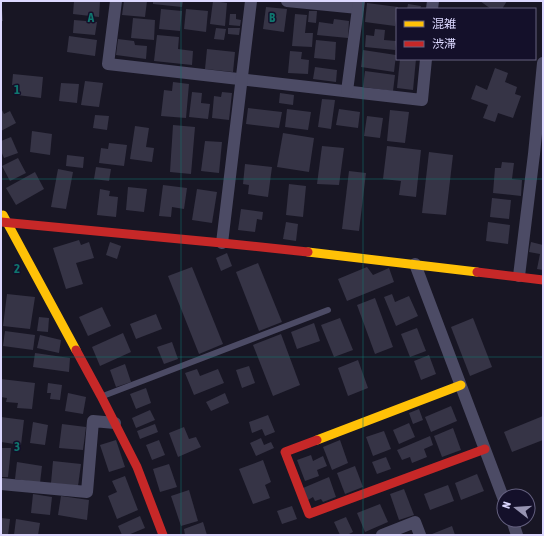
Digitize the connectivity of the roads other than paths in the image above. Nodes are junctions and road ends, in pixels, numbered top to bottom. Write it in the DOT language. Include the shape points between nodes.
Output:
graph roads {
  1 [pos="116,1"];
  2 [pos="251,1"];
  3 [pos="287,1"];
  4 [pos="359,5"];
  5 [pos="426,60"];
  6 [pos="543,63"];
  7 [pos="242,80"];
  8 [pos="347,91"];
  9 [pos="538,154"];
  10 [pos="1,211"];
  11 [pos="4,222"];
  12 [pos="222,243"];
  13 [pos="415,264"];
  14 [pos="519,276"];
  15 [pos="543,280"];
  16 [pos="328,310"];
  17 [pos="461,385"];
  18 [pos="101,396"];
  19 [pos="115,423"];
  20 [pos="485,449"];
  21 [pos="1,484"];
  22 [pos="500,488"];
  23 [pos="163,535"];
  24 [pos="382,535"];
  25 [pos="420,535"];
  1 -- 7 [label="street" via="108,64"];
  2 -- 7 [label="street"];
  3 -- 4 [label="street"];
  4 -- 8 [label="street"];
  5 -- 8 [label="street" via="422,100"];
  6 -- 9 [label="street"];
  7 -- 8 [label="street"];
  7 -- 12 [label="street"];
  9 -- 14 [label="street"];
  10 -- 11 [label="street"];
  11 -- 12 [label="street"];
  11 -- 18 [label="street"];
  12 -- 13 [label="street"];
  13 -- 14 [label="street"];
  13 -- 17 [label="street"];
  14 -- 15 [label="street"];
  16 -- 18 [label="lane"];
  17 -- 20 [label="street"];
  17 -- 20 [label="street" via="285,452 309,514"];
  18 -- 19 [label="street"];
  19 -- 21 [label="street" via="93,421 87,492"];
  19 -- 23 [label="street" via="137,467"];
  20 -- 22 [label="street"];
  24 -- 25 [label="street" via="415,522"];
}
